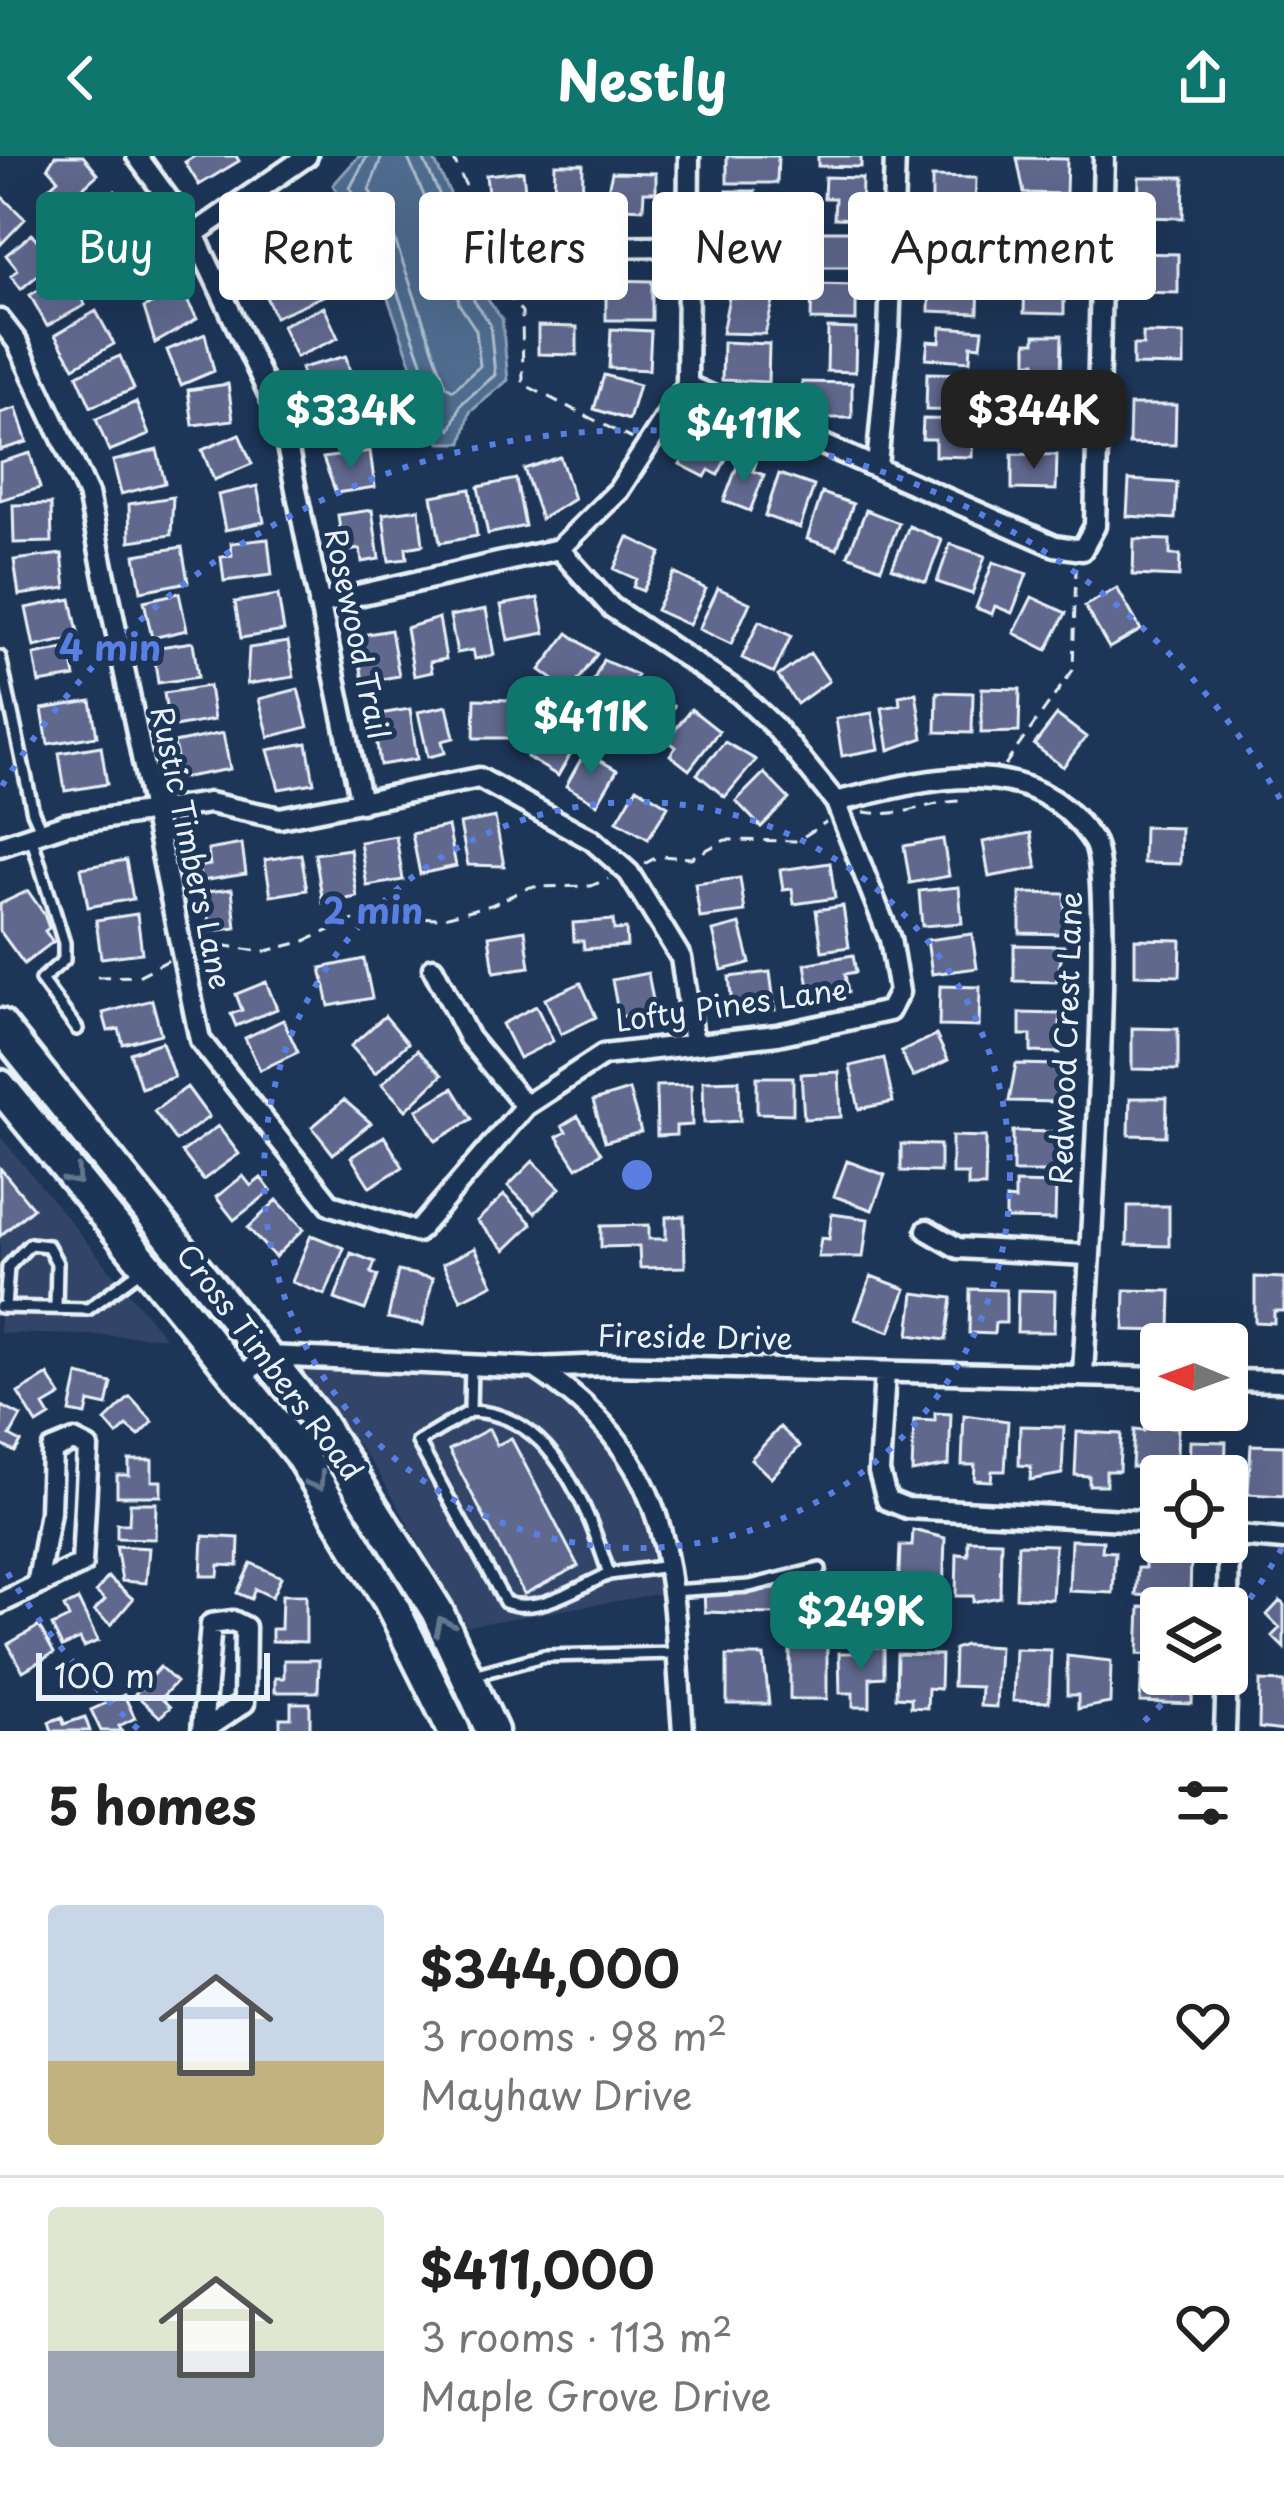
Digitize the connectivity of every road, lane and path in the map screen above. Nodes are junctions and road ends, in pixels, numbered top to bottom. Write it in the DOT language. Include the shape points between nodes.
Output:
graph roads {
  1 [pos="136,156"];
  2 [pos="307,156"];
  3 [pos="452,156"];
  4 [pos="689,156"];
  5 [pos="895,156"];
  6 [pos="1105,156"];
  7 [pos="163,192"];
  8 [pos="688,192"];
  9 [pos="195,233"];
  10 [pos="195,236"];
  11 [pos="686,300"];
  12 [pos="0,320"];
  13 [pos="687,385"];
  14 [pos="649,449"];
  15 [pos="877,466"];
  16 [pos="559,549"];
  17 [pos="1082,550"];
  18 [pos="319,604"];
  19 [pos="0,657"];
  20 [pos="17,736"];
  21 [pos="0,741"];
  22 [pos="1004,778"];
  23 [pos="967,801"];
  24 [pos="361,803"];
  25 [pos="839,810"];
  26 [pos="149,812"];
  27 [pos="37,834"];
  28 [pos="0,846"];
  29 [pos="629,873"];
  30 [pos="182,956"];
  31 [pos="433,968"];
  32 [pos="97,977"];
  33 [pos="0,1025"];
  34 [pos="77,1029"];
  35 [pos="694,1043"];
  36 [pos="0,1087"];
  37 [pos="525,1106"];
  38 [pos="927,1230"];
  39 [pos="417,1232"];
  40 [pos="1088,1255"];
  41 [pos="145,1267"];
  42 [pos="3,1307"];
  43 [pos="56,1309"];
  44 [pos="268,1356"];
  45 [pos="471,1363"];
  46 [pos="535,1368"];
  47 [pos="885,1372"];
  48 [pos="1083,1376"];
  49 [pos="1140,1377"];
  50 [pos="237,1379"];
  51 [pos="1248,1380"];
  52 [pos="1284,1381"];
  53 [pos="470,1412"];
  54 [pos="1140,1521"];
  55 [pos="1248,1537"];
  56 [pos="1284,1540"];
  57 [pos="668,1566"];
  58 [pos="820,1569"];
  59 [pos="609,1574"];
  60 [pos="37,1586"];
  61 [pos="671,1592"];
  62 [pos="0,1603"];
  63 [pos="676,1653"];
  64 [pos="468,1677"];
  65 [pos="1226,1695"];
  66 [pos="202,1731"];
  67 [pos="454,1731"];
  68 [pos="492,1731"];
  69 [pos="682,1731"];
  70 [pos="1225,1731"];
  1 -- 7 [label="street, Rosewood Trail"];
  2 -- 9 [label="street"];
  3 -- 14 [label="path" via="488,232 504,291 522,311 523,384"];
  4 -- 8 [label="street"];
  5 -- 15 [label="street"];
  6 -- 17 [label="street" via="1094,526"];
  10 -- 18 [label="street, Rosewood Trail" via="282,422"];
  11 -- 13 [label="street"];
  12 -- 26 [label="street, Rustic Timbers Lane" via="88,494"];
  13 -- 14 [label="street"];
  13 -- 15 [label="street"];
  14 -- 16 [label="street" via="588,526"];
  15 -- 17 [label="street" via="1055,546"];
  16 -- 18 [label="street"];
  16 -- 25 [label="street" via="611,607 751,704"];
  17 -- 22 [label="path" via="1072,578 1073,670"];
  18 -- 24 [label="street, Rosewood Trail"];
  19 -- 20 [label="lane"];
  20 -- 21 [label="lane"];
  20 -- 27 [label="lane"];
  22 -- 25 [label="street, Redwood Crest Lane" via="942,776"];
  22 -- 40 [label="street, Redwood Crest Lane" via="1055,804 1100,854"];
  23 -- 25 [label="path" via="915,814"];
  24 -- 26 [label="street" via="280,818 208,803"];
  24 -- 29 [label="street" via="479,778 592,840"];
  25 -- 29 [label="path" via="797,841 725,840 691,858 659,856"];
  25 -- 35 [label="street, Lofty Pines Lane" via="890,938 899,992 889,1010"];
  26 -- 27 [label="street"];
  26 -- 30 [label="street, Rustic Timbers Lane"];
  27 -- 28 [label="street"];
  27 -- 34 [label="lane" via="64,943 64,960 41,980"];
  29 -- 30 [label="path" via="591,886 530,886 440,918 363,916 262,952 227,946"];
  29 -- 35 [label="street" via="681,958"];
  30 -- 32 [label="path" via="138,976"];
  30 -- 39 [label="street, Rustic Timbers Lane" via="200,1040 332,1205"];
  31 -- 37 [label="street" via="469,1038"];
  33 -- 44 [label="main road, Cross Timbers Road"];
  35 -- 37 [label="street, Lofty Pines Lane" via="603,1055"];
  36 -- 41 [label="main road, Cross Timbers Road, one-way"];
  37 -- 39 [label="street, Lofty Pines Lane"];
  38 -- 40 [label="street" via="958,1248"];
  40 -- 48 [label="street, Redwood Crest Lane"];
  41 -- 43 [label="lane" via="88,1309"];
  41 -- 50 [label="main road, Cross Timbers Road"];
  42 -- 43 [label="lane"];
  42 -- 43 [label="lane" via="8,1267 30,1244 48,1246 57,1263"];
  44 -- 45 [label="street, Fireside Drive"];
  44 -- 50 [label="street"];
  64 -- 44 [label="main road, Cross Timbers Road, one-way" via="346,1462"];
  45 -- 46 [label="street, Fireside Drive"];
  45 -- 53 [label="lane"];
  46 -- 47 [label="street, Fireside Drive"];
  46 -- 57 [label="street" via="633,1458"];
  47 -- 48 [label="street, Fireside Drive"];
  47 -- 54 [label="street" via="879,1472 886,1500 907,1508"];
  48 -- 49 [label="street, Fireside Drive"];
  50 -- 67 [label="main road, Cross Timbers Road, one-way" via="300,1454 360,1549"];
  51 -- 52 [label="street"];
  53 -- 59 [label="lane" via="516,1421 542,1439 596,1534"];
  53 -- 59 [label="lane" via="418,1442 505,1602 545,1602"];
  55 -- 56 [label="street"];
  57 -- 59 [label="lane"];
  57 -- 61 [label="street"];
  58 -- 61 [label="lane"];
  60 -- 60 [label="street" via="52,1450 74,1441 88,1448 82,1564"];
  60 -- 62 [label="street"];
  61 -- 63 [label="street"];
  63 -- 64 [label="lane" via="544,1656"];
  63 -- 69 [label="street"];
  64 -- 68 [label="main road, Cross Timbers Road"];
  65 -- 70 [label="street"];
  66 -- 66 [label="street" via="211,1624 232,1621 245,1628 244,1703"];
}
